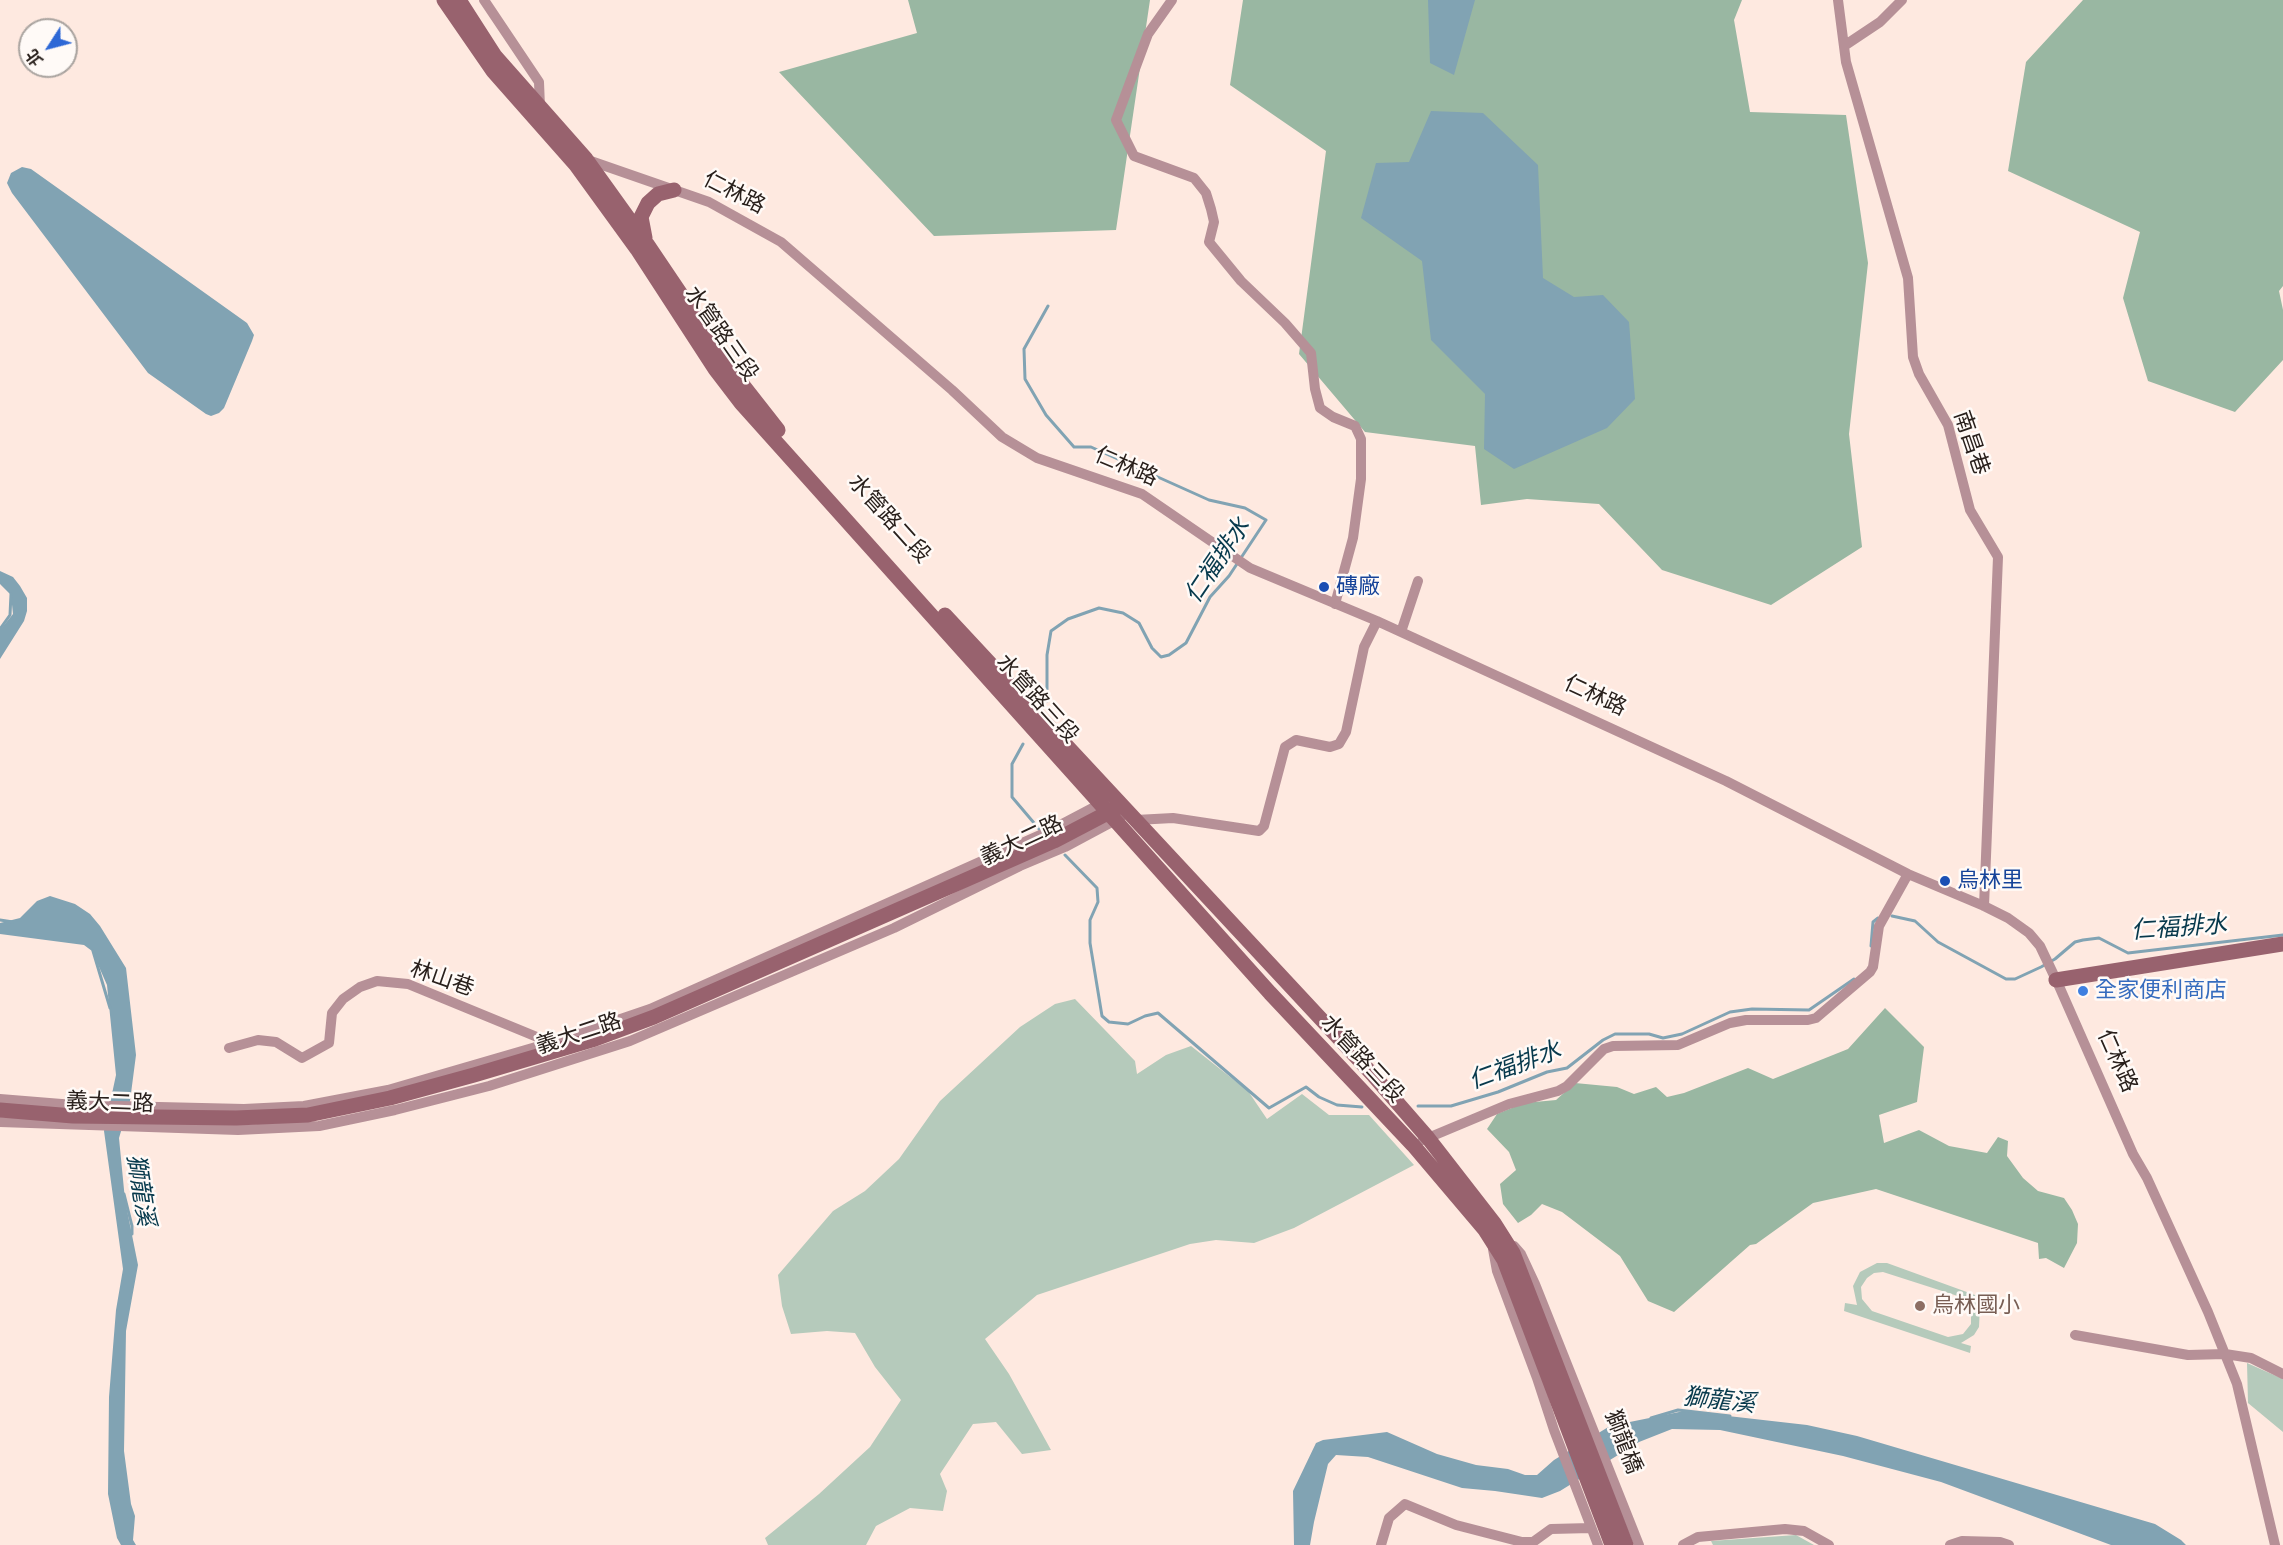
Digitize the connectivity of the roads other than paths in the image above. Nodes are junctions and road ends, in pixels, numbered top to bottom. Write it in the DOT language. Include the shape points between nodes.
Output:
graph roads {
  1 [pos="444,0"];
  2 [pos="459,0"];
  3 [pos="484,0"];
  4 [pos="1172,0"];
  5 [pos="1838,0"];
  6 [pos="1902,0"];
  7 [pos="1844,46"];
  8 [pos="540,107"];
  9 [pos="581,162"];
  10 [pos="674,190"];
  11 [pos="647,244"];
  12 [pos="1418,581"];
  13 [pos="1335,604"];
  14 [pos="1377,621"];
  15 [pos="1401,632"];
  16 [pos="1118,810"];
  17 [pos="1908,874"];
  18 [pos="1984,906"];
  19 [pos="2283,944"];
  20 [pos="2054,975"];
  21 [pos="229,1048"];
  22 [pos="558,1052"];
  23 [pos="0,1099"];
  24 [pos="0,1110"];
  25 [pos="73,1115"];
  26 [pos="0,1122"];
  27 [pos="1428,1138"];
  28 [pos="1413,1145"];
  29 [pos="2075,1335"];
  30 [pos="2225,1354"];
  31 [pos="2283,1374"];
  32 [pos="1569,1419"];
  33 [pos="1602,1501"];
  34 [pos="1591,1528"];
  35 [pos="1381,1545"];
  36 [pos="1598,1545"];
  37 [pos="1612,1545"];
  38 [pos="1626,1545"];
  39 [pos="1639,1545"];
  40 [pos="1683,1545"];
  41 [pos="1830,1545"];
  42 [pos="1950,1545"];
  43 [pos="2009,1545"];
  44 [pos="2275,1545"];
  1 -- 9 [label="main road, 仁林路" via="493,71"];
  2 -- 8 [label="main road, 仁林路" via="495,56"];
  3 -- 8 [label="street" via="539,82"];
  4 -- 13 [label="street" via="1148,34 1116,120 1134,156 1194,178 1206,193 1214,222 1209,242 1240,281 1311,353 1320,408 1354,426 1361,439 1361,479 1353,538"];
  5 -- 7 [label="street, 南昌巷"];
  6 -- 7 [label="street"];
  7 -- 18 [label="street, 南昌巷" via="1908,278 1913,357 1948,425 1970,510 1998,557"];
  8 -- 9 [label="main road, 仁林路"];
  9 -- 10 [label="street, 仁林路"];
  9 -- 11 [label="main road"];
  9 -- 16 [label="main road, 水管路三段" via="741,403"];
  10 -- 11 [label="main road" via="658,194 641,217"];
  10 -- 13 [label="street, 仁林路" via="710,202 781,242 1002,437 1037,458 1142,494 1250,568"];
  11 -- 16 [label="main road, 水管路二段" via="738,379 781,433"];
  12 -- 15 [label="street"];
  13 -- 14 [label="street, 仁林路"];
  14 -- 15 [label="street, 仁林路"];
  14 -- 16 [label="street" via="1364,647 1340,744 1330,747 1296,740 1285,747 1264,826 1259,831"];
  15 -- 17 [label="street, 仁林路" via="1726,781"];
  16 -- 22 [label="main road, 義大二路" via="654,1017"];
  16 -- 27 [label="main road, 水管路三段" via="1281,974"];
  16 -- 28 [label="main road, 水管路三段" via="1270,993"];
  17 -- 18 [label="street, 仁林路"];
  17 -- 27 [label="street" via="1879,926 1870,972 1816,1018 1730,1023 1678,1045 1613,1046 1558,1091 1509,1104"];
  18 -- 20 [label="street, 仁林路" via="2029,933"];
  19 -- 20 [label="main road"];
  20 -- 30 [label="street, 仁林路"];
  21 -- 22 [label="street, 林山巷" via="258,1040 276,1042 302,1058 329,1043 332,1013 343,999 377,981 408,984"];
  22 -- 25 [label="main road, 義大二路" via="308,1116 236,1119"];
  23 -- 25 [label="street, 義大二路"];
  24 -- 25 [label="main road, 義大二路"];
  25 -- 26 [label="street, 義大二路"];
  27 -- 28 [label="street"];
  27 -- 32 [label="main road, 水管路三段" via="1494,1223 1517,1264"];
  28 -- 32 [label="main road, 水管路三段" via="1504,1260"];
  29 -- 30 [label="street" via="2188,1355"];
  30 -- 31 [label="street" via="2251,1358"];
  30 -- 44 [label="street, 仁林路" via="2237,1384"];
  32 -- 33 [label="main road"];
  32 -- 33 [label="street, 獅龍橋"];
  33 -- 34 [label="street"];
  33 -- 37 [label="main road"];
  33 -- 38 [label="main road"];
  33 -- 39 [label="street"];
  34 -- 35 [label="street" via="1551,1529 1533,1542 1522,1542 1456,1524 1405,1504 1389,1518"];
  34 -- 36 [label="street"];
  40 -- 41 [label="street" via="1698,1537 1785,1529 1804,1531"];
  42 -- 43 [label="street" via="1962,1541"];
}
